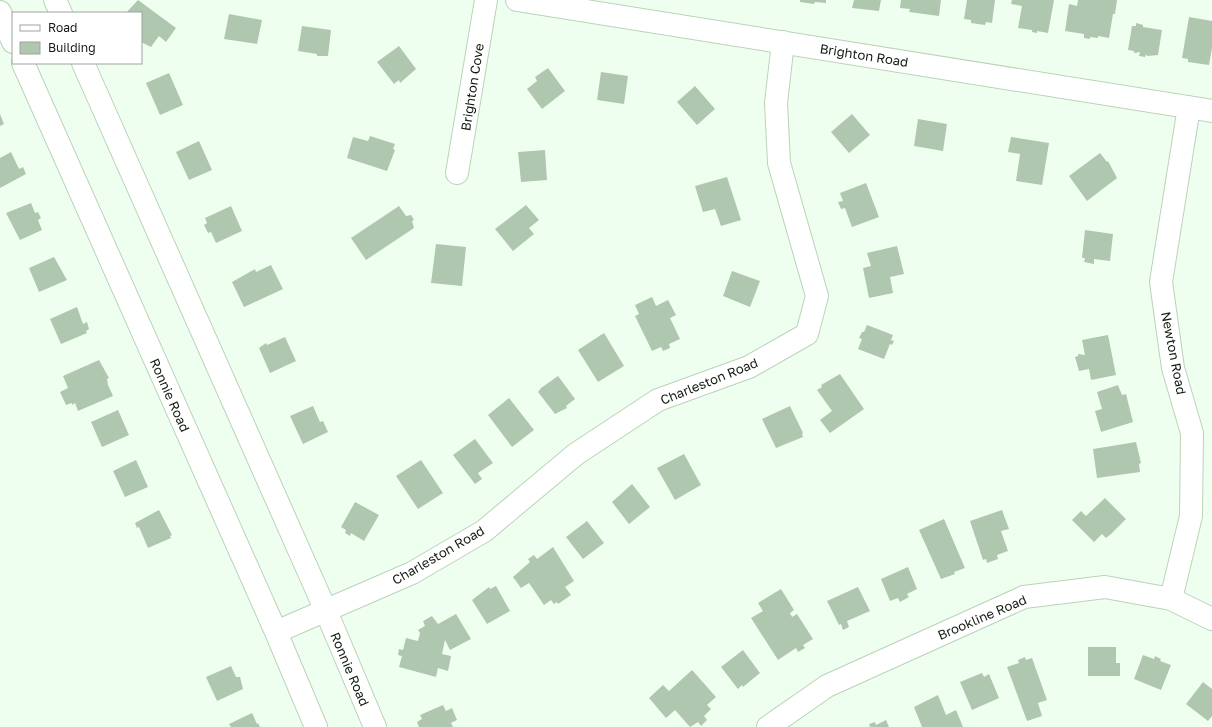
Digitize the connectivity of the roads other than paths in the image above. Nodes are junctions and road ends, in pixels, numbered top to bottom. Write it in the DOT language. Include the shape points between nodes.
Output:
graph roads {
  1 [pos="55,0"];
  2 [pos="486,0"];
  3 [pos="517,0"];
  4 [pos="0,12"];
  5 [pos="61,12"];
  6 [pos="12,40"];
  7 [pos="783,42"];
  8 [pos="22,64"];
  9 [pos="83,64"];
  10 [pos="1189,107"];
  11 [pos="1212,111"];
  12 [pos="457,173"];
  13 [pos="1171,599"];
  14 [pos="326,611"];
  15 [pos="1212,619"];
  16 [pos="276,632"];
  17 [pos="316,727"];
  18 [pos="375,727"];
  19 [pos="768,727"];
  1 -- 5 [label="street"];
  2 -- 12 [label="street, Brighton Cove"];
  3 -- 7 [label="street, Brighton Road"];
  4 -- 6 [label="street"];
  7 -- 10 [label="street, Brighton Road"];
  7 -- 14 [label="street, Charleston Road" via="776,103 779,163 817,296 807,334 749,367 658,400 576,454 484,530 412,573"];
  8 -- 16 [label="street, Ronnie Road"];
  9 -- 14 [label="street, Ronnie Road"];
  10 -- 11 [label="street, Brighton Road"];
  10 -- 13 [label="street, Newton Road" via="1161,282 1173,368 1192,434 1191,516"];
  13 -- 15 [label="street, Brookline Road"];
  13 -- 19 [label="street, Brookline Road" via="1105,587 1024,597 827,686"];
  14 -- 16 [label="street, Charleston Road"];
  14 -- 18 [label="street, Ronnie Road"];
  16 -- 17 [label="street, Ronnie Road"];
}
